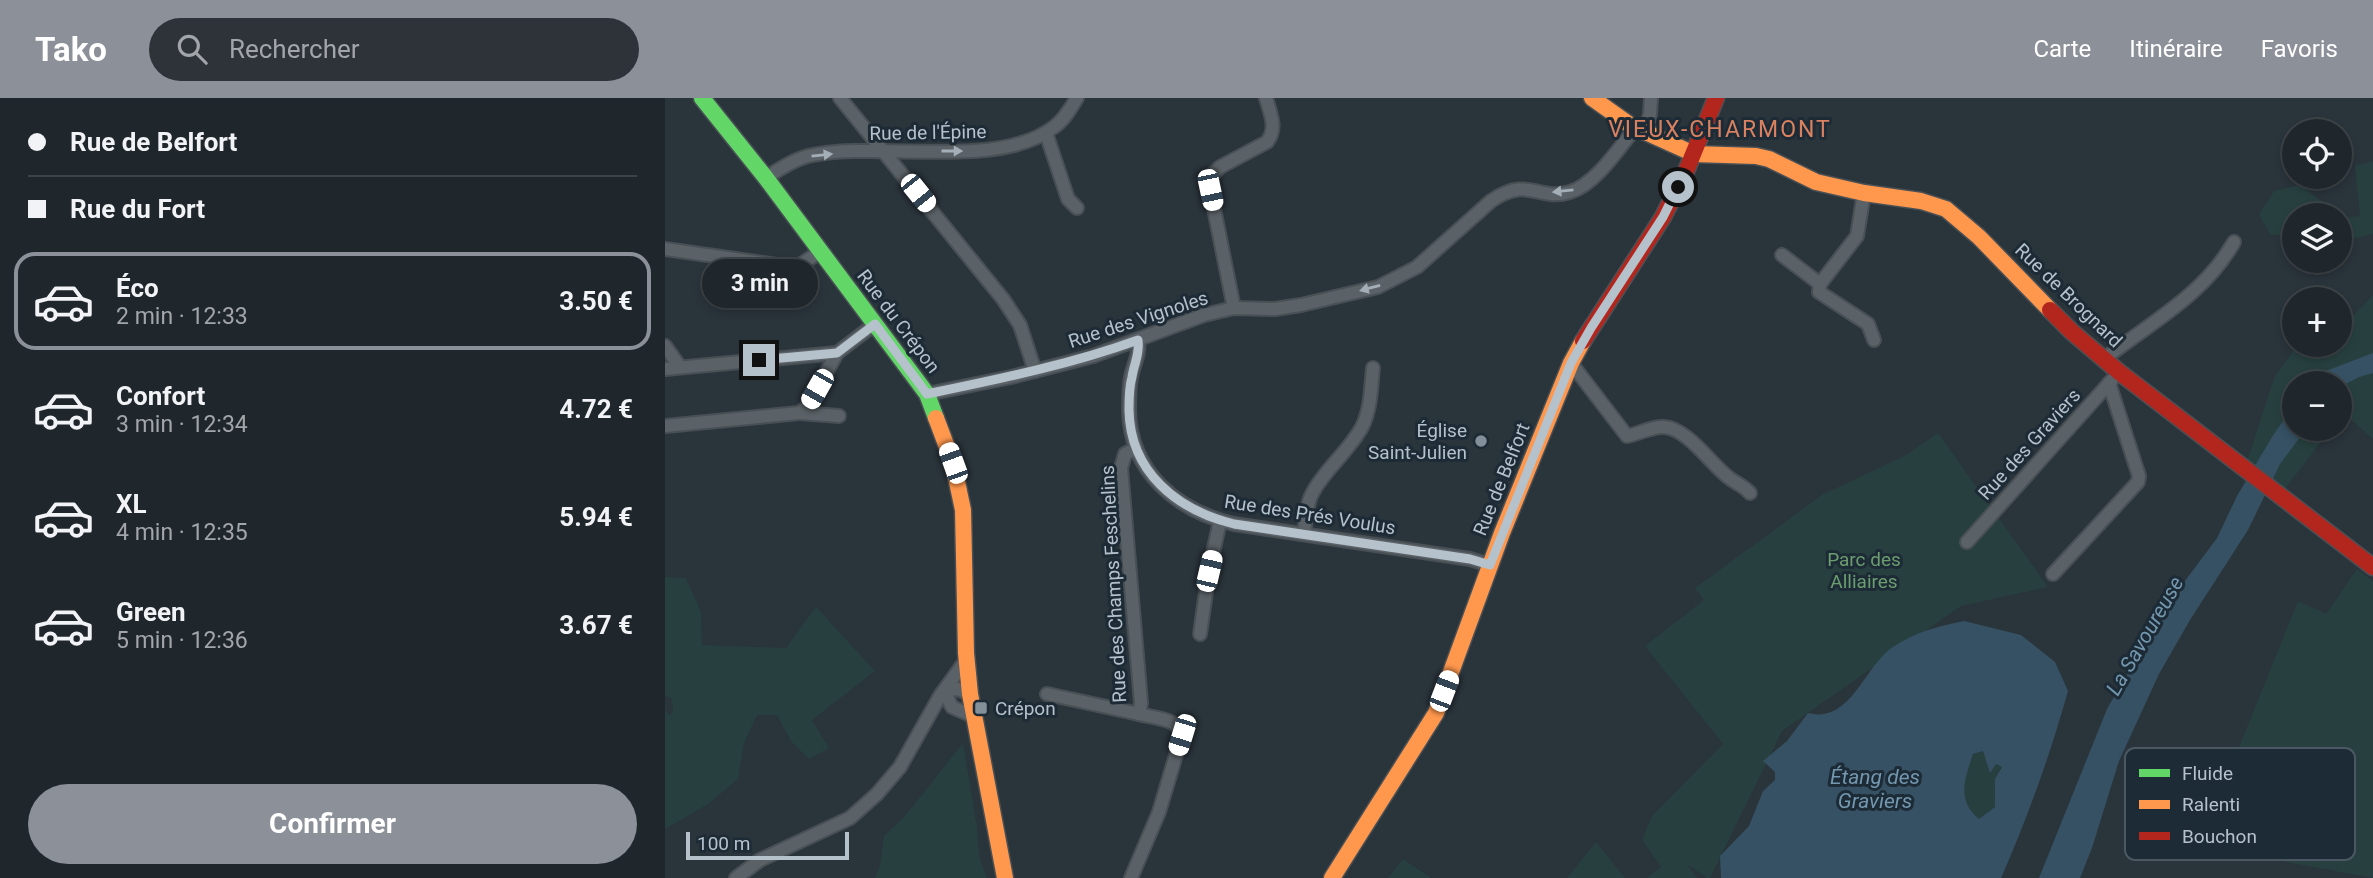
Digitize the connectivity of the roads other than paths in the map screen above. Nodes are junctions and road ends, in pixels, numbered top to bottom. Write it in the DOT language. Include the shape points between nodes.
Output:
graph roads {
  1 [pos="702,98"];
  2 [pos="840,98"];
  3 [pos="1077,98"];
  4 [pos="1266,98"];
  5 [pos="1591,98"];
  6 [pos="1651,98"];
  7 [pos="1716,98"];
  8 [pos="1640,129"];
  9 [pos="1046,133"];
  10 [pos="884,151"];
  11 [pos="1694,154"];
  12 [pos="766,178"];
  13 [pos="1864,193"];
  14 [pos="1077,208"];
  15 [pos="2234,242"];
  16 [pos="665,250"];
  17 [pos="821,251"];
  18 [pos="1781,255"];
  19 [pos="1819,284"];
  20 [pos="1234,308"];
  21 [pos="875,324"];
  22 [pos="1138,340"];
  23 [pos="1874,340"];
  24 [pos="665,346"];
  25 [pos="837,353"];
  26 [pos="2103,359"];
  27 [pos="1571,363"];
  28 [pos="680,367"];
  29 [pos="1373,368"];
  30 [pos="665,369"];
  31 [pos="1035,371"];
  32 [pos="2114,378"];
  33 [pos="927,394"];
  34 [pos="799,413"];
  35 [pos="839,416"];
  36 [pos="665,426"];
  37 [pos="1135,449"];
  38 [pos="1750,493"];
  39 [pos="1220,521"];
  40 [pos="1304,534"];
  41 [pos="1967,542"];
  42 [pos="1490,565"];
  43 [pos="2373,567"];
  44 [pos="2053,574"];
  45 [pos="1200,635"];
  46 [pos="966,660"];
  47 [pos="944,691"];
  48 [pos="970,694"];
  49 [pos="1047,694"];
  50 [pos="952,708"];
  51 [pos="1139,714"];
  52 [pos="975,717"];
  53 [pos="927,720"];
  54 [pos="736,878"];
  55 [pos="1005,878"];
  56 [pos="1131,878"];
  57 [pos="1332,878"];
  1 -- 12 [label="street, Rue du Crépon"];
  2 -- 10 [label="street"];
  3 -- 9 [label="street, Rue de l'Épine"];
  4 -- 20 [label="street" via="1272,135 1211,176"];
  5 -- 8 [label="street"];
  6 -- 8 [label="street" via="1650,114"];
  7 -- 11 [label="street, Rue de Belfort"];
  8 -- 11 [label="street"];
  8 -- 20 [label="street, Rue des Vignoles, one-way" via="1590,181 1572,192 1526,188 1505,192 1417,267 1378,287 1275,309"];
  10 -- 9 [label="street, Rue de l'Épine, one-way" via="998,150"];
  9 -- 14 [label="street" via="1068,199"];
  12 -- 10 [label="street, Rue de l'Épine, one-way" via="807,156"];
  10 -- 31 [label="street" via="1013,312"];
  11 -- 13 [label="street, Rue de Brognard" via="1756,156 1816,182"];
  11 -- 27 [label="street, Rue de Belfort" via="1663,217"];
  12 -- 17 [label="street, Rue du Crépon"];
  13 -- 19 [label="street" via="1857,236"];
  13 -- 26 [label="street, Rue de Brognard" via="1946,209"];
  15 -- 26 [label="street" via="2219,266 2194,291"];
  16 -- 17 [label="street" via="791,267"];
  17 -- 21 [label="street, Rue du Crépon"];
  18 -- 19 [label="street"];
  19 -- 23 [label="street" via="1819,292 1868,324"];
  20 -- 22 [label="street, Rue des Vignoles" via="1186,320"];
  21 -- 25 [label="street"];
  21 -- 33 [label="street, Rue du Crépon"];
  22 -- 31 [label="street, Rue des Vignoles"];
  22 -- 37 [label="street, Rue des Prés Voulus" via="1129,411"];
  24 -- 28 [label="street"];
  25 -- 28 [label="street"];
  25 -- 34 [label="street" via="807,407"];
  26 -- 32 [label="street, Rue de Brognard"];
  27 -- 38 [label="street" via="1627,436 1663,427 1674,430"];
  27 -- 42 [label="street, Rue de Belfort"];
  28 -- 30 [label="street"];
  29 -- 40 [label="street" via="1363,424 1313,492"];
  31 -- 33 [label="street, Rue des Vignoles"];
  32 -- 41 [label="street, Rue des Graviers"];
  32 -- 43 [label="street, Rue de Brognard"];
  32 -- 44 [label="street" via="2138,482"];
  33 -- 46 [label="street, Rue du Crépon" via="953,463 963,510"];
  34 -- 35 [label="street"];
  34 -- 36 [label="street"];
  37 -- 39 [label="street, Rue des Prés Voulus" via="1146,469 1179,502"];
  37 -- 51 [label="street, Rue des Champs Feschelins" via="1125,454 1121,467"];
  39 -- 40 [label="street, Rue des Prés Voulus"];
  39 -- 45 [label="street"];
  40 -- 42 [label="street, Rue des Prés Voulus"];
  42 -- 57 [label="street, Rue de Belfort" via="1436,713"];
  46 -- 47 [label="street"];
  46 -- 48 [label="street, Rue du Crépon"];
  47 -- 48 [label="street"];
  47 -- 50 [label="street"];
  47 -- 53 [label="street"];
  48 -- 50 [label="street"];
  48 -- 52 [label="street, Rue du Crépon"];
  49 -- 51 [label="street, Rue des Champs Feschelins"];
  50 -- 52 [label="street"];
  50 -- 53 [label="street"];
  51 -- 56 [label="street" via="1176,723 1182,735 1159,811"];
  52 -- 55 [label="street, Rue du Crépon"];
  53 -- 54 [label="street" via="900,767 850,818 760,860"];
}
